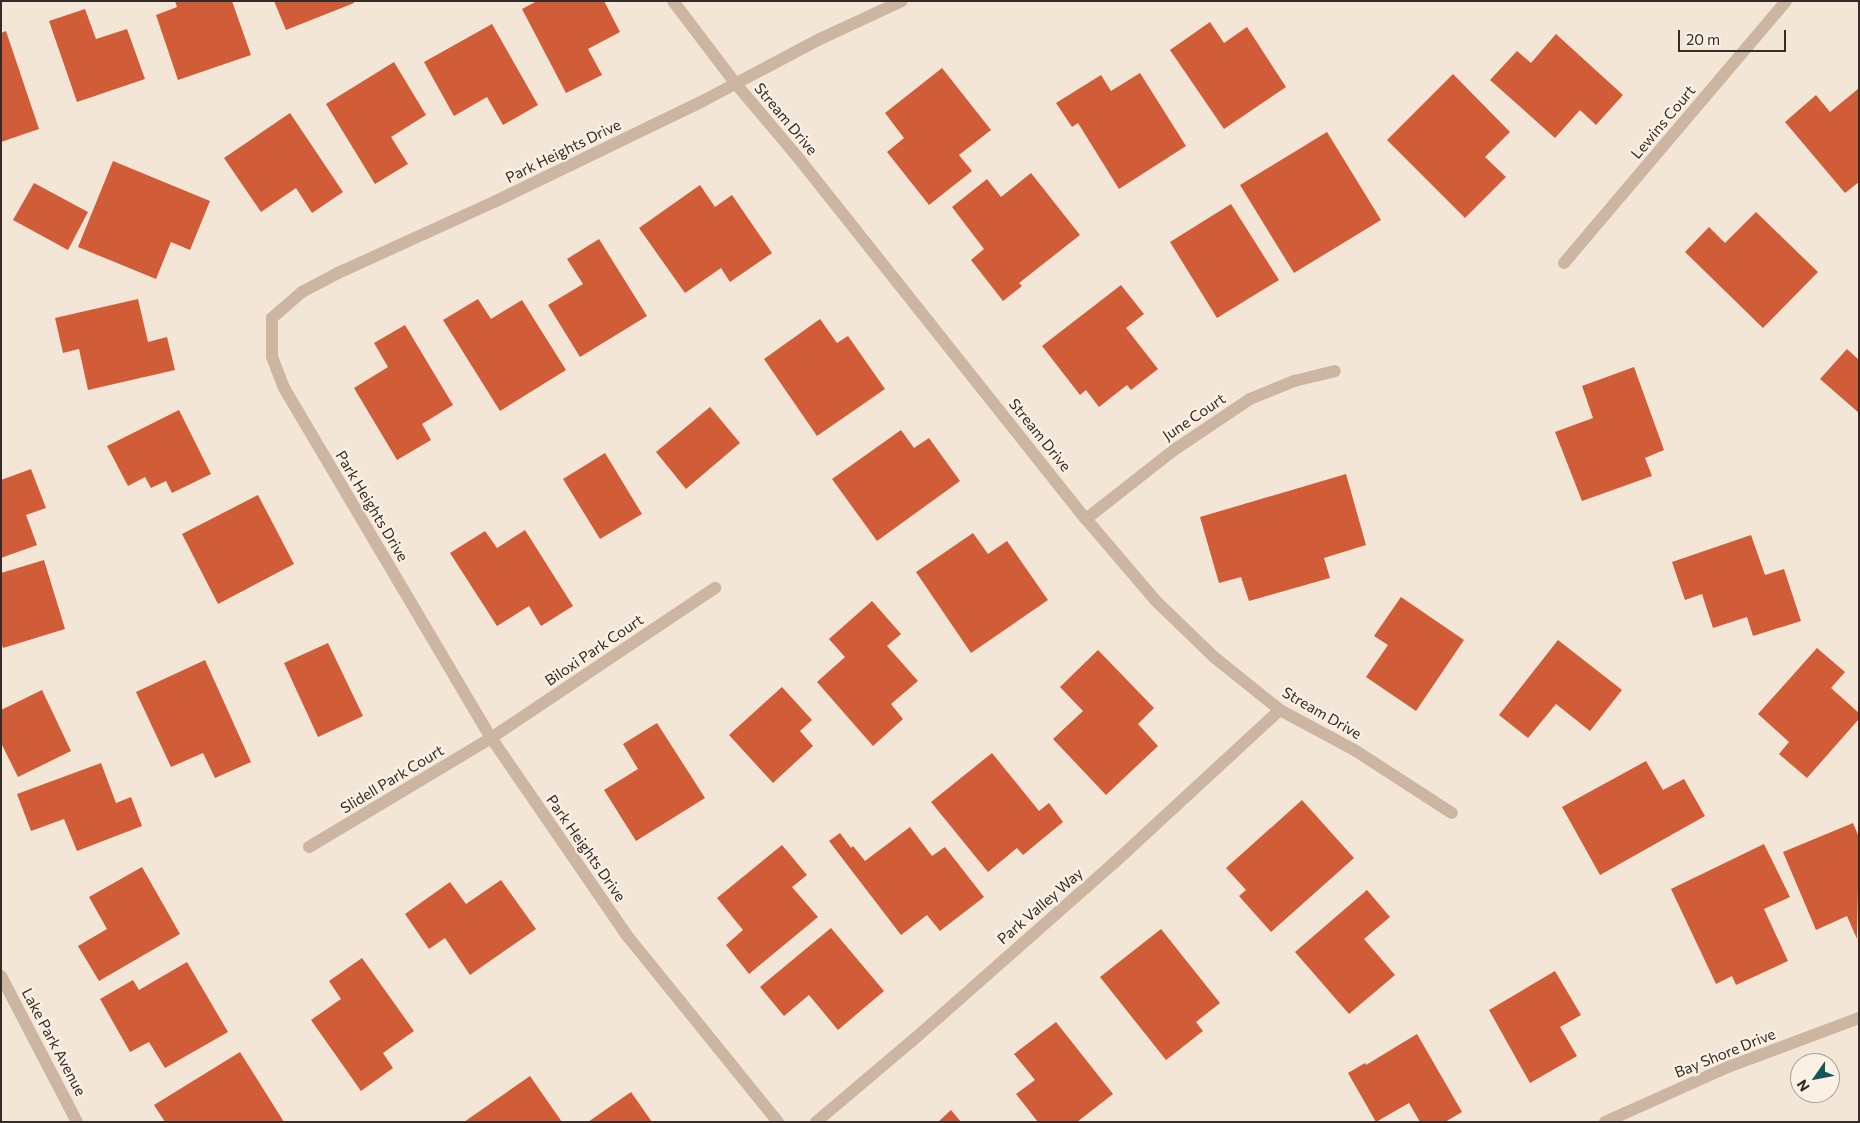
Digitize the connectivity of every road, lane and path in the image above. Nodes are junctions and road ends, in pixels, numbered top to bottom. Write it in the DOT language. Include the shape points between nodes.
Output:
graph roads {
  1 [pos="673,1"];
  2 [pos="902,1"];
  3 [pos="1786,1"];
  4 [pos="736,84"];
  5 [pos="1564,263"];
  6 [pos="1335,371"];
  7 [pos="1086,519"];
  8 [pos="715,588"];
  9 [pos="1280,710"];
  10 [pos="492,738"];
  11 [pos="1452,813"];
  12 [pos="309,848"];
  13 [pos="1,976"];
  14 [pos="1859,1018"];
  15 [pos="77,1122"];
  16 [pos="778,1122"];
  17 [pos="816,1122"];
  18 [pos="1605,1122"];
  1 -- 4 [label="street, Stream Drive"];
  2 -- 4 [label="street, Park Heights Drive" via="820,38"];
  3 -- 5 [label="street, Lewins Court"];
  4 -- 7 [label="street, Stream Drive"];
  4 -- 10 [label="street, Park Heights Drive" via="494,202 338,273 302,292 272,318 272,356 284,388"];
  6 -- 7 [label="street, June Court" via="1294,381 1250,400 1174,450"];
  7 -- 9 [label="street, Stream Drive" via="1156,602 1214,656"];
  8 -- 10 [label="street, Biloxi Park Court"];
  9 -- 11 [label="street, Stream Drive" via="1356,752"];
  9 -- 17 [label="street, Park Valley Way" via="1093,881"];
  10 -- 12 [label="street, Slidell Park Court"];
  10 -- 16 [label="street, Park Heights Drive" via="628,937"];
  13 -- 15 [label="street, Lake Park Avenue"];
  14 -- 18 [label="street, Bay Shore Drive" via="1728,1067"];
}
